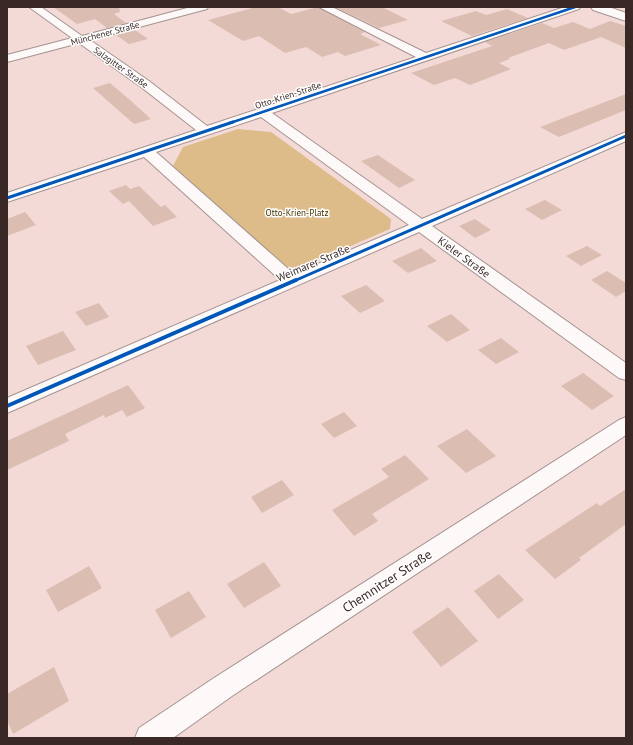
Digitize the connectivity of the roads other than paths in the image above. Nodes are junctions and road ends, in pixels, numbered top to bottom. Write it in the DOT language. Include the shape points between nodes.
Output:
graph roads {
  1 [pos="34,7"];
  2 [pos="203,7"];
  3 [pos="324,7"];
  4 [pos="575,7"];
  5 [pos="597,7"];
  6 [pos="626,17"];
  7 [pos="81,39"];
  8 [pos="425,57"];
  9 [pos="7,59"];
  10 [pos="262,112"];
  11 [pos="205,131"];
  12 [pos="626,136"];
  13 [pos="146,151"];
  14 [pos="7,198"];
  15 [pos="422,226"];
  16 [pos="292,282"];
  17 [pos="626,374"];
  18 [pos="7,406"];
  19 [pos="626,425"];
  20 [pos="149,738"];
  1 -- 7 [label="street, Salzgitter Straße"];
  2 -- 7 [label="street, Münchener Straße"];
  3 -- 8 [label="street"];
  4 -- 8 [label="street, Otto-Krien-Straße"];
  5 -- 6 [label="street"];
  7 -- 9 [label="street, Münchener Straße"];
  7 -- 11 [label="street, Salzgitter Straße"];
  8 -- 10 [label="street, Otto-Krien-Straße"];
  10 -- 11 [label="street, Otto-Krien-Straße"];
  10 -- 15 [label="street, Kieler Straße"];
  11 -- 13 [label="street, Otto-Krien-Straße"];
  12 -- 15 [label="street, Weimarer Straße"];
  13 -- 14 [label="street, Otto-Krien-Straße"];
  13 -- 16 [label="street"];
  15 -- 16 [label="street, Weimarer Straße"];
  15 -- 17 [label="street, Kieler Straße"];
  16 -- 18 [label="street, Weimarer Straße"];
  19 -- 20 [label="street, Chemnitzer Straße" via="223,687"];
}
